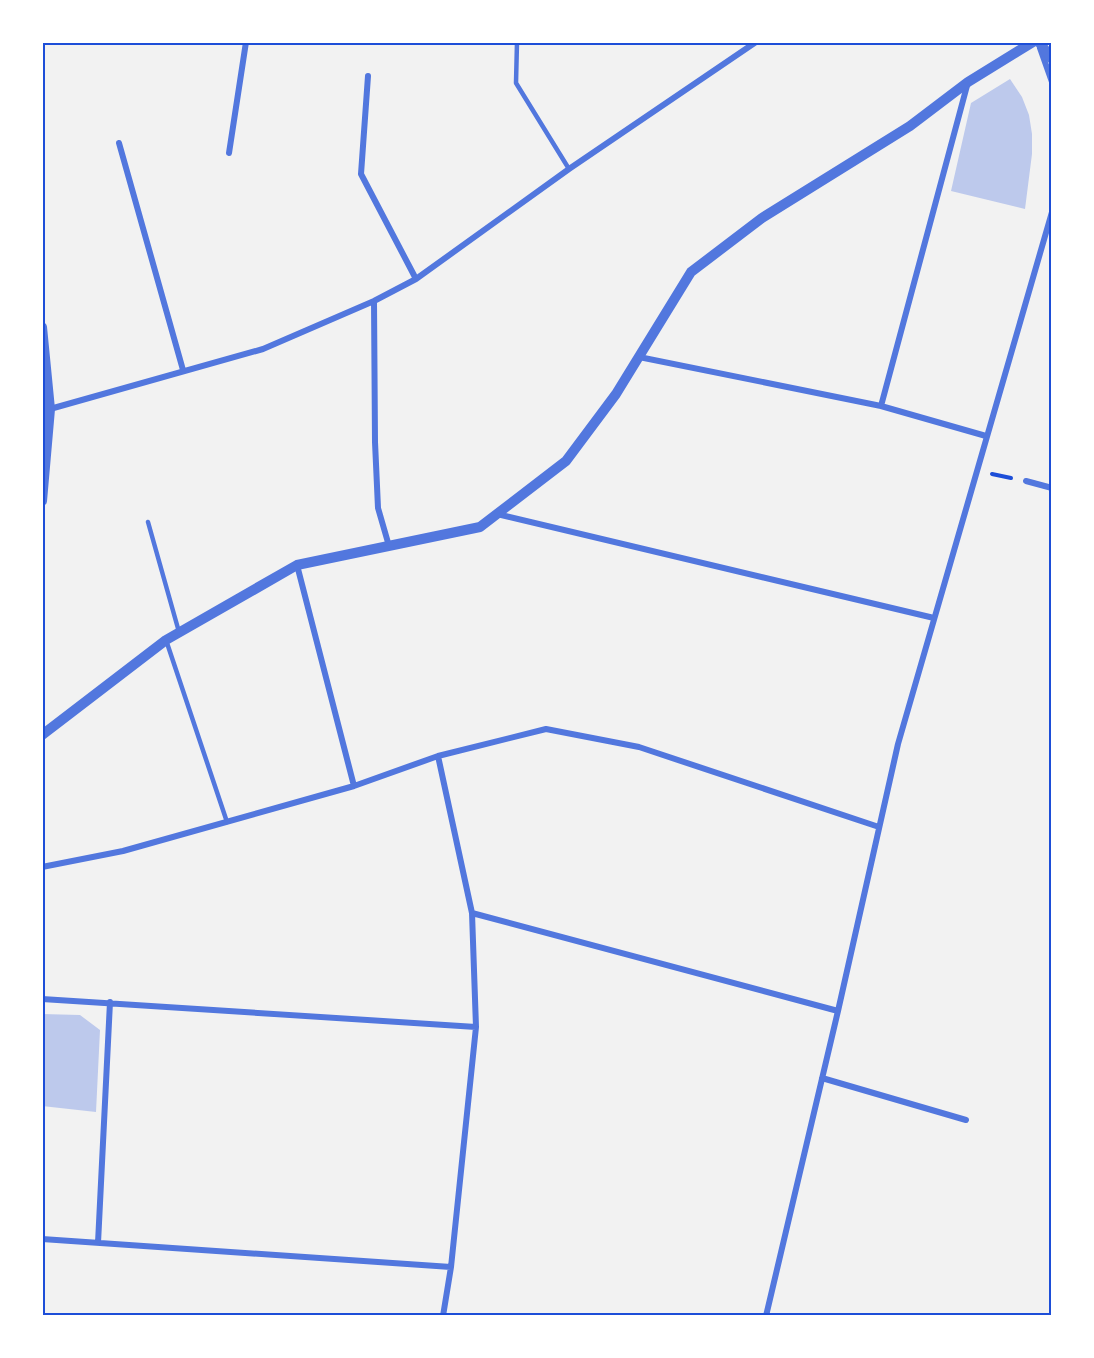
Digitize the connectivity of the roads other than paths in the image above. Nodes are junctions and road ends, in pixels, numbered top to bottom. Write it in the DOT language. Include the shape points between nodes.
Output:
graph roads {
  1 [pos="246,42"];
  2 [pos="517,42"];
  3 [pos="756,42"];
  4 [pos="1033,42"];
  5 [pos="1038,42"];
  6 [pos="1052,59"];
  7 [pos="368,76"];
  8 [pos="968,82"];
  9 [pos="1052,82"];
  10 [pos="119,143"];
  11 [pos="228,153"];
  12 [pos="569,169"];
  13 [pos="1052,212"];
  14 [pos="416,279"];
  15 [pos="374,301"];
  16 [pos="42,327"];
  17 [pos="639,357"];
  18 [pos="183,370"];
  19 [pos="881,406"];
  20 [pos="50,409"];
  21 [pos="986,436"];
  22 [pos="1026,481"];
  23 [pos="1052,488"];
  24 [pos="42,501"];
  25 [pos="497,514"];
  26 [pos="148,522"];
  27 [pos="389,546"];
  28 [pos="297,565"];
  29 [pos="934,618"];
  30 [pos="179,633"];
  31 [pos="166,640"];
  32 [pos="42,735"];
  33 [pos="438,756"];
  34 [pos="354,786"];
  35 [pos="227,822"];
  36 [pos="879,827"];
  37 [pos="42,867"];
  38 [pos="472,913"];
  39 [pos="42,999"];
  40 [pos="110,1002"];
  41 [pos="838,1011"];
  42 [pos="476,1027"];
  43 [pos="822,1078"];
  44 [pos="966,1120"];
  45 [pos="42,1239"];
  46 [pos="98,1243"];
  47 [pos="451,1267"];
  48 [pos="443,1316"];
  49 [pos="766,1316"];
  1 -- 11 [label="street"];
  2 -- 12 [label="lane" via="516,83"];
  3 -- 12 [label="street"];
  4 -- 8 [label="street"];
  5 -- 6 [label="street"];
  5 -- 9 [label="street"];
  7 -- 14 [label="street" via="361,174"];
  8 -- 17 [label="street" via="910,126 762,219 691,272"];
  8 -- 19 [label="street"];
  10 -- 18 [label="street"];
  12 -- 14 [label="street"];
  13 -- 21 [label="street"];
  14 -- 15 [label="street"];
  15 -- 18 [label="street" via="262,349"];
  15 -- 27 [label="street" via="378,508"];
  16 -- 20 [label="street"];
  17 -- 19 [label="street"];
  17 -- 25 [label="street" via="566,461"];
  18 -- 20 [label="street"];
  19 -- 21 [label="street"];
  20 -- 24 [label="street"];
  21 -- 29 [label="street"];
  22 -- 23 [label="street"];
  25 -- 27 [label="street" via="480,527"];
  25 -- 29 [label="street"];
  26 -- 30 [label="lane"];
  27 -- 28 [label="street"];
  28 -- 30 [label="street"];
  28 -- 34 [label="street"];
  29 -- 36 [label="street"];
  30 -- 31 [label="street"];
  31 -- 32 [label="street"];
  31 -- 35 [label="lane"];
  33 -- 34 [label="street"];
  33 -- 36 [label="street" via="546,729 639,747"];
  33 -- 38 [label="street"];
  34 -- 35 [label="street"];
  35 -- 37 [label="street" via="123,851"];
  36 -- 41 [label="street"];
  38 -- 41 [label="street"];
  38 -- 42 [label="street"];
  39 -- 40 [label="street"];
  40 -- 42 [label="street"];
  40 -- 46 [label="street"];
  41 -- 43 [label="street"];
  42 -- 47 [label="street"];
  43 -- 44 [label="street"];
  43 -- 49 [label="street"];
  45 -- 46 [label="street"];
  46 -- 47 [label="street"];
  47 -- 48 [label="street"];
}
